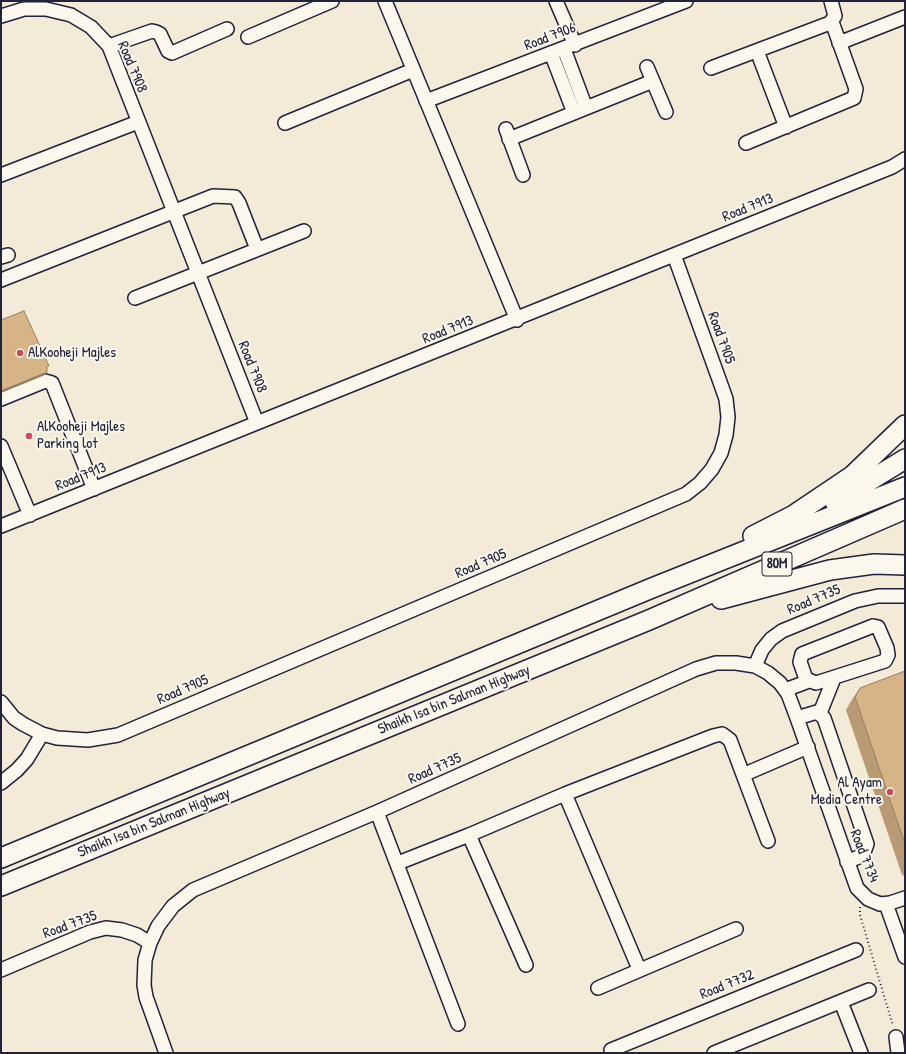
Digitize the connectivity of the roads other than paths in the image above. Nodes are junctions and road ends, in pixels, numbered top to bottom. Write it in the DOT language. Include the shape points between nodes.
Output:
graph roads {
  1 [pos="332,1"];
  2 [pos="385,1"];
  3 [pos="556,1"];
  4 [pos="686,1"];
  5 [pos="831,1"];
  6 [pos="1,16"];
  7 [pos="905,17"];
  8 [pos="832,22"];
  9 [pos="227,29"];
  10 [pos="248,36"];
  11 [pos="839,43"];
  12 [pos="108,46"];
  13 [pos="569,46"];
  14 [pos="757,51"];
  15 [pos="551,54"];
  16 [pos="647,67"];
  17 [pos="711,68"];
  18 [pos="413,70"];
  19 [pos="653,82"];
  20 [pos="426,101"];
  21 [pos="580,110"];
  22 [pos="666,112"];
  23 [pos="138,122"];
  24 [pos="285,123"];
  25 [pos="786,127"];
  26 [pos="746,143"];
  27 [pos="905,159"];
  28 [pos="1,175"];
  29 [pos="524,175"];
  30 [pos="172,212"];
  31 [pos="304,231"];
  32 [pos="257,249"];
  33 [pos="674,255"];
  34 [pos="197,274"];
  35 [pos="1,280"];
  36 [pos="135,298"];
  37 [pos="517,320"];
  38 [pos="1,399"];
  39 [pos="257,423"];
  40 [pos="905,425"];
  41 [pos="1,446"];
  42 [pos="905,459"];
  43 [pos="905,476"];
  44 [pos="905,487"];
  45 [pos="94,489"];
  46 [pos="905,508"];
  47 [pos="905,512"];
  48 [pos="30,515"];
  49 [pos="883,518"];
  50 [pos="1,526"];
  51 [pos="796,530"];
  52 [pos="762,544"];
  53 [pos="905,565"];
  54 [pos="652,588"];
  55 [pos="905,596"];
  56 [pos="649,620"];
  57 [pos="755,666"];
  58 [pos="834,678"];
  59 [pos="809,681"];
  60 [pos="787,692"];
  61 [pos="1,702"];
  62 [pos="820,713"];
  63 [pos="797,718"];
  64 [pos="42,734"];
  65 [pos="808,748"];
  66 [pos="744,774"];
  67 [pos="1,783"];
  68 [pos="565,794"];
  69 [pos="377,812"];
  70 [pos="469,836"];
  71 [pos="768,841"];
  72 [pos="1,858"];
  73 [pos="398,862"];
  74 [pos="847,862"];
  75 [pos="1,886"];
  76 [pos="905,898"];
  77 [pos="886,904"];
  78 [pos="736,929"];
  79 [pos="150,942"];
  80 [pos="856,950"];
  81 [pos="905,958"];
  82 [pos="526,965"];
  83 [pos="639,969"];
  84 [pos="1,970"];
  85 [pos="598,988"];
  86 [pos="869,990"];
  87 [pos="841,1002"];
  88 [pos="458,1024"];
  89 [pos="896,1037"];
  90 [pos="729,1050"];
  91 [pos="607,1052"];
  92 [pos="166,1053"];
  93 [pos="632,1053"];
  94 [pos="714,1053"];
  95 [pos="861,1053"];
  96 [pos="898,1053"];
  1 -- 10 [label="street"];
  2 -- 18 [label="street"];
  3 -- 13 [label="street"];
  4 -- 13 [label="street, Road 7906"];
  5 -- 8 [label="street" via="835,13"];
  6 -- 12 [label="street, Road 7908" via="24,10 46,9 71,15 91,27"];
  7 -- 11 [label="street"];
  8 -- 11 [label="street"];
  8 -- 14 [label="street"];
  9 -- 12 [label="street" via="172,53 168,52 160,34 152,31"];
  11 -- 25 [label="street" via="856,89 854,98"];
  12 -- 23 [label="street, Road 7908"];
  13 -- 15 [label="street, Road 7906"];
  13 -- 21 [label="street"];
  14 -- 17 [label="street"];
  14 -- 25 [label="street"];
  15 -- 20 [label="street, Road 7906"];
  15 -- 21 [label="street"];
  16 -- 19 [label="street"];
  18 -- 20 [label="street"];
  18 -- 24 [label="street"];
  19 -- 21 [label="street"];
  19 -- 22 [label="street"];
  20 -- 37 [label="street"];
  21 -- 29 [label="street" via="507,134"];
  23 -- 28 [label="street"];
  23 -- 30 [label="street, Road 7908"];
  25 -- 26 [label="street"];
  27 -- 33 [label="street, Road 7913" via="892,167"];
  30 -- 32 [label="street" via="213,196 235,197"];
  30 -- 34 [label="street, Road 7908"];
  30 -- 35 [label="street"];
  31 -- 32 [label="street"];
  32 -- 34 [label="street"];
  33 -- 37 [label="street, Road 7913"];
  33 -- 64 [label="street, Road 7905" via="726,399 728,417 721,453 712,469 686,494 118,735 72,740"];
  34 -- 36 [label="street"];
  34 -- 39 [label="street, Road 7908"];
  37 -- 39 [label="street, Road 7913"];
  38 -- 45 [label="street" via="45,381 52,383"];
  39 -- 45 [label="street, Road 7913"];
  40 -- 54 [label="highway" via="852,476 794,515"];
  41 -- 48 [label="street"];
  42 -- 52 [label="highway"];
  43 -- 51 [label="highway"];
  44 -- 51 [label="highway, Shaikh Isa bin Salman Highway / 80M"];
  45 -- 48 [label="street, Road 7913"];
  46 -- 49 [label="highway, Shaikh Isa bin Salman Highway / 80M"];
  47 -- 49 [label="highway"];
  48 -- 50 [label="street, Road 7913"];
  49 -- 56 [label="highway, Shaikh Isa bin Salman Highway / 80M"];
  51 -- 52 [label="highway, Shaikh Isa bin Salman Highway / 80M"];
  52 -- 54 [label="highway, Shaikh Isa bin Salman Highway / 80M"];
  53 -- 56 [label="highway" via="874,564 830,570"];
  54 -- 72 [label="highway, Shaikh Isa bin Salman Highway"];
  55 -- 57 [label="street, Road 7735" via="878,596 855,601 782,631 766,644"];
  56 -- 75 [label="highway, Shaikh Isa bin Salman Highway"];
  57 -- 60 [label="street, Road 7735" via="774,678"];
  57 -- 69 [label="street, Road 7735" via="726,662 696,669"];
  58 -- 59 [label="street" via="816,683"];
  58 -- 59 [label="street" via="885,661 888,651 878,627 870,627 802,654 800,662"];
  58 -- 62 [label="street"];
  59 -- 60 [label="street"];
  60 -- 63 [label="street, Road 7734"];
  61 -- 64 [label="street, Road 7905" via="14,718"];
  62 -- 63 [label="street"];
  62 -- 74 [label="street" via="824,718 867,844 863,855"];
  63 -- 65 [label="street, Road 7734"];
  64 -- 67 [label="street" via="27,759"];
  65 -- 66 [label="street"];
  65 -- 74 [label="street, Road 7734"];
  66 -- 68 [label="street" via="730,740 722,734"];
  66 -- 71 [label="street"];
  68 -- 70 [label="street"];
  68 -- 83 [label="street"];
  69 -- 73 [label="street"];
  69 -- 79 [label="street, Road 7735" via="193,890 182,897 165,915"];
  70 -- 73 [label="street"];
  70 -- 82 [label="street"];
  73 -- 88 [label="street"];
  74 -- 77 [label="street, Road 7734" via="859,891 868,899"];
  76 -- 77 [label="street"];
  77 -- 81 [label="street"];
  78 -- 83 [label="street"];
  79 -- 84 [label="street, Road 7735" via="122,930 106,928 90,932"];
  79 -- 92 [label="street, Road 7735" via="144,972 146,997"];
  80 -- 91 [label="street, Road 7732"];
  83 -- 85 [label="street"];
  86 -- 87 [label="street"];
  87 -- 90 [label="street"];
  87 -- 95 [label="street"];
  89 -- 96 [label="street"];
  90 -- 94 [label="street"];
  91 -- 93 [label="street"];
}
